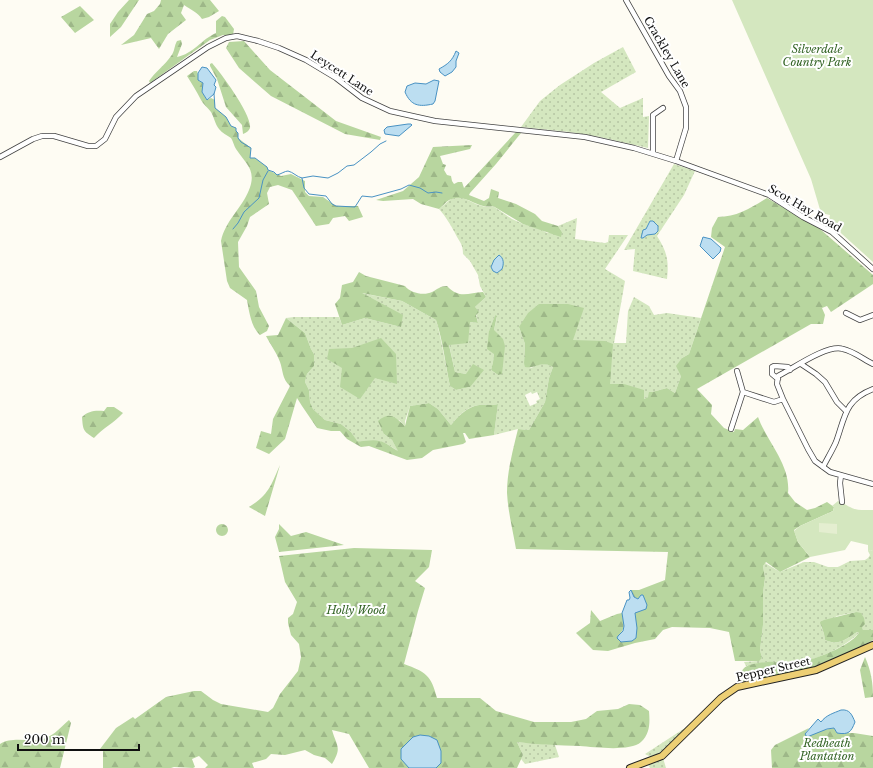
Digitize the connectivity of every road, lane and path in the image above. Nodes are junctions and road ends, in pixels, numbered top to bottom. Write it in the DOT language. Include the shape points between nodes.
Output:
graph roads {
  1 [pos="626,0"];
  2 [pos="662,108"];
  3 [pos="653,153"];
  4 [pos="0,157"];
  5 [pos="675,160"];
  6 [pos="873,269"];
  7 [pos="846,313"];
  8 [pos="873,315"];
  9 [pos="800,364"];
  10 [pos="873,364"];
  11 [pos="790,370"];
  12 [pos="737,371"];
  13 [pos="778,377"];
  14 [pos="873,389"];
  15 [pos="743,392"];
  16 [pos="783,399"];
  17 [pos="846,411"];
  18 [pos="731,428"];
  19 [pos="823,467"];
  20 [pos="841,475"];
  21 [pos="873,484"];
  22 [pos="842,502"];
  23 [pos="873,645"];
  24 [pos="630,768"];
  1 -- 5 [label="street, Crackley Lane" via="680,91 686,107 686,128"];
  2 -- 3 [label="street" via="653,115"];
  3 -- 4 [label="street, Leycett Lane" via="585,137 435,121 390,111 362,98 306,60 279,48 237,36 226,38 208,47 136,96 116,117 105,139 96,146 54,136 42,136"];
  3 -- 5 [label="street, Leycett Lane"];
  5 -- 6 [label="street, Scot Hay Road" via="769,196 832,232"];
  7 -- 8 [label="street" via="860,320"];
  9 -- 10 [label="street" via="834,347 842,348"];
  9 -- 11 [label="street"];
  9 -- 17 [label="street" via="826,382 837,402"];
  11 -- 13 [label="street"];
  11 -- 13 [label="street" via="788,367 772,367 772,374"];
  12 -- 15 [label="street"];
  13 -- 16 [label="street" via="777,384"];
  14 -- 17 [label="street" via="860,396"];
  15 -- 16 [label="street" via="774,402"];
  15 -- 18 [label="street"];
  16 -- 19 [label="street" via="815,461"];
  17 -- 19 [label="street" via="836,441"];
  19 -- 20 [label="street"];
  20 -- 21 [label="street"];
  20 -- 22 [label="street"];
  23 -- 24 [label="main road, Pepper Street" via="816,670 737,687 721,698 662,756"];
}
